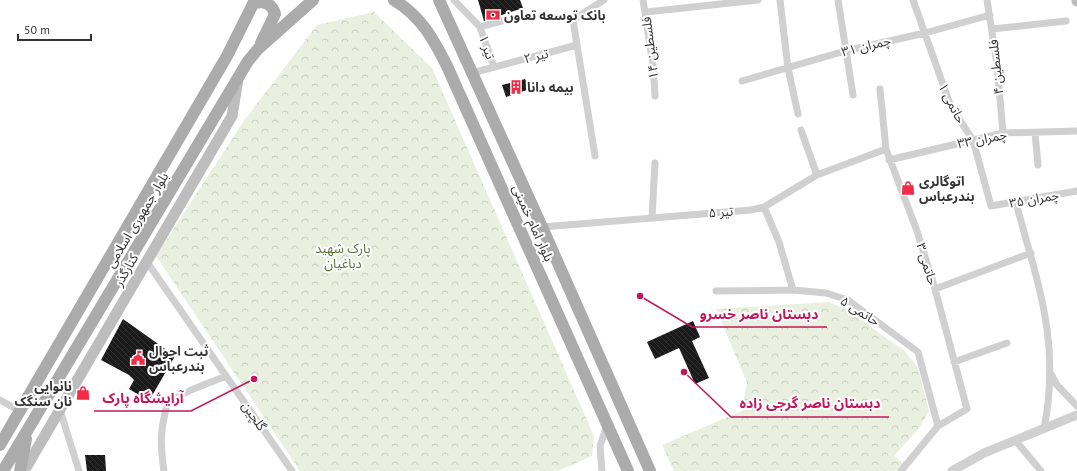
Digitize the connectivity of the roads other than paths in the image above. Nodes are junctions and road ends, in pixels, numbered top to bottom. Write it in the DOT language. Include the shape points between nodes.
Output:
graph roads {
  1 [pos="313,0"];
  2 [pos="394,0"];
  3 [pos="412,0"];
  4 [pos="439,0"];
  5 [pos="454,0"];
  6 [pos="643,0"];
  7 [pos="758,0"];
  8 [pos="780,0"];
  9 [pos="838,0"];
  10 [pos="913,0"];
  11 [pos="987,0"];
  12 [pos="601,1"];
  13 [pos="254,2"];
  14 [pos="646,12"];
  15 [pos="990,15"];
  16 [pos="520,16"];
  17 [pos="420,21"];
  18 [pos="1066,21"];
  19 [pos="480,27"];
  20 [pos="992,29"];
  21 [pos="925,33"];
  22 [pos="577,45"];
  23 [pos="258,49"];
  24 [pos="845,51"];
  25 [pos="494,67"];
  26 [pos="788,68"];
  27 [pos="472,72"];
  28 [pos="238,78"];
  29 [pos="742,81"];
  30 [pos="880,89"];
  31 [pos="853,95"];
  32 [pos="655,96"];
  33 [pos="798,114"];
  34 [pos="802,130"];
  35 [pos="1077,131"];
  36 [pos="1035,132"];
  37 [pos="1003,133"];
  38 [pos="973,140"];
  39 [pos="886,149"];
  40 [pos="595,156"];
  41 [pos="888,160"];
  42 [pos="655,163"];
  43 [pos="1038,165"];
  44 [pos="817,175"];
  45 [pos="1077,191"];
  46 [pos="1016,203"];
  47 [pos="991,206"];
  48 [pos="764,207"];
  49 [pos="652,218"];
  50 [pos="542,227"];
  51 [pos="1031,253"];
  52 [pos="147,262"];
  53 [pos="935,289"];
  54 [pos="793,290"];
  55 [pos="716,291"];
  56 [pos="1007,343"];
  57 [pos="954,362"];
  58 [pos="1051,374"];
  59 [pos="226,376"];
  60 [pos="0,400"];
  61 [pos="1077,406"];
  62 [pos="60,410"];
  63 [pos="20,411"];
  64 [pos="1077,416"];
  65 [pos="608,423"];
  66 [pos="938,426"];
  67 [pos="1044,429"];
  68 [pos="27,430"];
  69 [pos="1015,440"];
  70 [pos="0,445"];
  71 [pos="3,471"];
  72 [pos="20,471"];
  73 [pos="24,471"];
  74 [pos="79,471"];
  75 [pos="164,471"];
  76 [pos="292,471"];
  77 [pos="602,471"];
  78 [pos="628,471"];
  79 [pos="650,471"];
  80 [pos="901,471"];
  81 [pos="952,471"];
  82 [pos="1041,471"];
  1 -- 23 [label="main road, بلوار جمهوری اسلامی"];
  2 -- 17 [label="main road, بلوار امام خمینی"];
  3 -- 17 [label="main road"];
  4 -- 27 [label="main road, بلوار امام خمینی"];
  5 -- 19 [label="street, تیر ۱"];
  6 -- 14 [label="street, فلسطین ۱۴"];
  7 -- 14 [label="street"];
  8 -- 26 [label="street"];
  9 -- 24 [label="street"];
  10 -- 21 [label="street, حاتمی ۱"];
  11 -- 15 [label="street, فلسطین ۴"];
  12 -- 22 [label="street" via="573,20"];
  13 -- 23 [label="main road" via="268,2 275,14"];
  13 -- 63 [label="main road, بلوار جمهوری اسلامی" via="227,56"];
  14 -- 32 [label="street, فلسطین ۱۴"];
  15 -- 20 [label="street, فلسطین ۴"];
  15 -- 21 [label="street, چمران ۳۱"];
  16 -- 19 [label="street, تیر ۱"];
  17 -- 65 [label="main road, بلوار امام خمینی" via="431,35 447,66"];
  18 -- 20 [label="street"];
  19 -- 25 [label="street, تیر ۱"];
  20 -- 37 [label="street, فلسطین ۴"];
  21 -- 24 [label="street, چمران ۳۱"];
  21 -- 38 [label="street, حاتمی ۱" via="951,107"];
  22 -- 25 [label="street, تیر ۲"];
  22 -- 40 [label="street"];
  23 -- 28 [label="main road, بلوار جمهوری اسلامی"];
  24 -- 26 [label="street, چمران ۳۱"];
  24 -- 31 [label="street"];
  25 -- 27 [label="street, تیر ۲"];
  26 -- 29 [label="street, چمران ۳۱"];
  26 -- 33 [label="street"];
  27 -- 50 [label="main road, بلوار امام خمینی"];
  28 -- 52 [label="main road, کنارگذر" via="232,116"];
  28 -- 68 [label="main road, بلوار جمهوری اسلامی"];
  30 -- 39 [label="street, حاتمی ۳"];
  34 -- 44 [label="street"];
  35 -- 36 [label="street, چمران ۳۳"];
  36 -- 37 [label="street, چمران ۳۳"];
  36 -- 43 [label="street"];
  37 -- 38 [label="street, چمران ۳۳"];
  38 -- 41 [label="street, چمران ۳۳"];
  38 -- 47 [label="street, حاتمی ۱"];
  39 -- 41 [label="street, حاتمی ۳"];
  39 -- 44 [label="street, تیر ۵"];
  41 -- 53 [label="street, حاتمی ۳" via="917,231"];
  42 -- 49 [label="street"];
  44 -- 48 [label="street, تیر ۵"];
  45 -- 46 [label="street, چمران ۳۵"];
  46 -- 47 [label="street, چمران ۳۵"];
  46 -- 51 [label="street"];
  48 -- 49 [label="street, تیر ۵"];
  48 -- 54 [label="street" via="779,242"];
  49 -- 50 [label="street, تیر ۵"];
  50 -- 79 [label="main road, بلوار امام خمینی"];
  51 -- 53 [label="street"];
  51 -- 58 [label="street" via="1045,309"];
  52 -- 59 [label="street, گلچین"];
  52 -- 62 [label="main road, کنارگذر"];
  53 -- 57 [label="street, حاتمی ۳"];
  54 -- 55 [label="street, حاتمی ۵"];
  54 -- 66 [label="street, حاتمی ۵" via="826,293 848,300 918,352"];
  56 -- 57 [label="street"];
  57 -- 66 [label="street, حاتمی ۳" via="967,408"];
  58 -- 61 [label="street" via="1057,385"];
  58 -- 67 [label="street"];
  59 -- 75 [label="street" via="168,402 162,422 161,447"];
  59 -- 76 [label="street, گلچین"];
  60 -- 63 [label="street"];
  62 -- 73 [label="main road, کنارگذر"];
  62 -- 74 [label="street"];
  63 -- 70 [label="main road, بلوار جمهوری اسلامی"];
  64 -- 67 [label="street"];
  65 -- 77 [label="street" via="600,446"];
  65 -- 78 [label="main road, بلوار امام خمینی"];
  66 -- 80 [label="street"];
  67 -- 69 [label="street"];
  68 -- 71 [label="main road, بلوار جمهوری اسلامی"];
  68 -- 72 [label="main road"];
  69 -- 81 [label="street"];
  69 -- 82 [label="street"];
}
